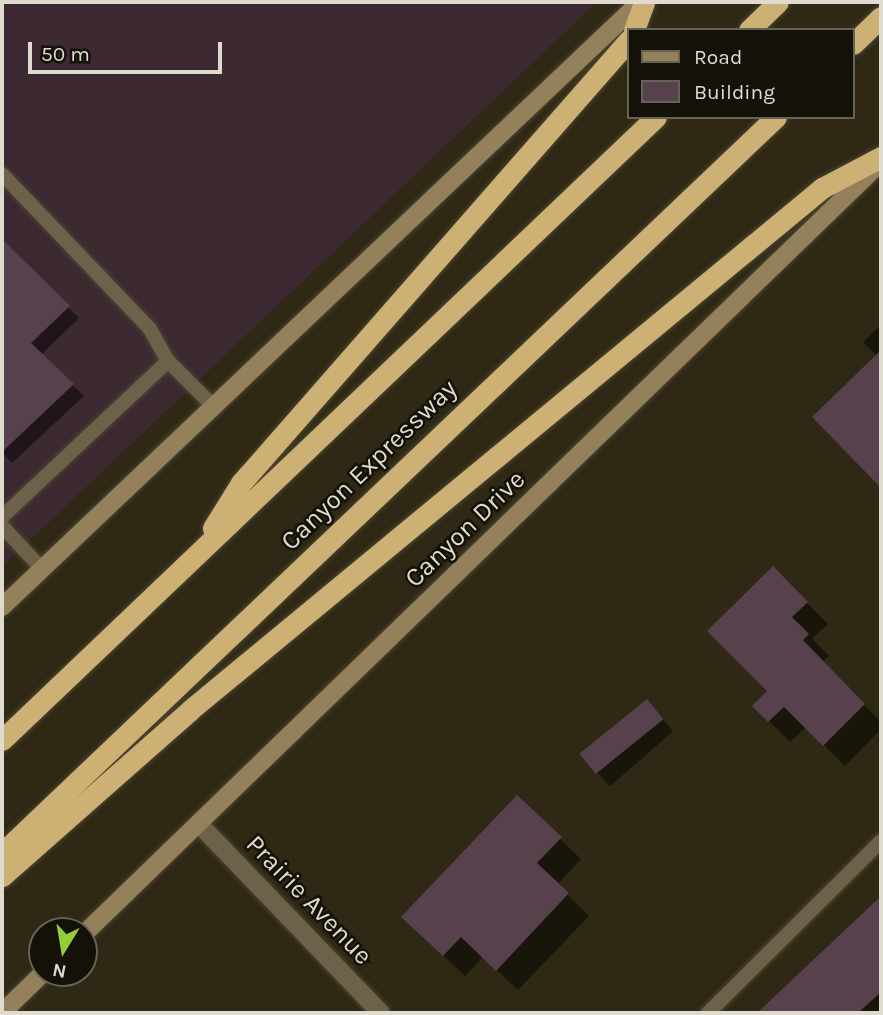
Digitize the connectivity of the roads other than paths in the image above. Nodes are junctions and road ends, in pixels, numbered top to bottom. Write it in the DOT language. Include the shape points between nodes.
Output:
graph roads {
  1 [pos="642,2"];
  2 [pos="778,2"];
  3 [pos="881,17"];
  4 [pos="635,28"];
  5 [pos="751,28"];
  6 [pos="628,41"];
  7 [pos="855,42"];
  8 [pos="654,119"];
  9 [pos="774,119"];
  10 [pos="881,159"];
  11 [pos="2,174"];
  12 [pos="168,361"];
  13 [pos="214,406"];
  14 [pos="2,517"];
  15 [pos="2,526"];
  16 [pos="200,551"];
  17 [pos="42,569"];
  18 [pos="2,607"];
  19 [pos="2,740"];
  20 [pos="199,824"];
  21 [pos="881,841"];
  22 [pos="2,853"];
  23 [pos="2,876"];
  24 [pos="98,921"];
  25 [pos="29,987"];
  26 [pos="2,1013"];
  27 [pos="380,1013"];
  28 [pos="708,1013"];
  1 -- 4 [label="highway"];
  1 -- 13 [label="main road"];
  2 -- 5 [label="highway"];
  3 -- 7 [label="highway"];
  6 -- 16 [label="highway" via="240,483"];
  8 -- 16 [label="highway, Canyon Expressway"];
  9 -- 22 [label="highway, Canyon Expressway"];
  10 -- 20 [label="main road, Canyon Drive"];
  10 -- 23 [label="highway" via="822,188 190,710"];
  11 -- 12 [label="lane" via="150,329"];
  12 -- 13 [label="lane"];
  12 -- 14 [label="lane"];
  13 -- 17 [label="main road"];
  15 -- 17 [label="lane"];
  16 -- 19 [label="highway, Canyon Expressway"];
  17 -- 18 [label="main road"];
  20 -- 24 [label="main road, Canyon Drive"];
  20 -- 27 [label="street, Prairie Avenue"];
  21 -- 28 [label="lane"];
  25 -- 26 [label="main road"];
}
